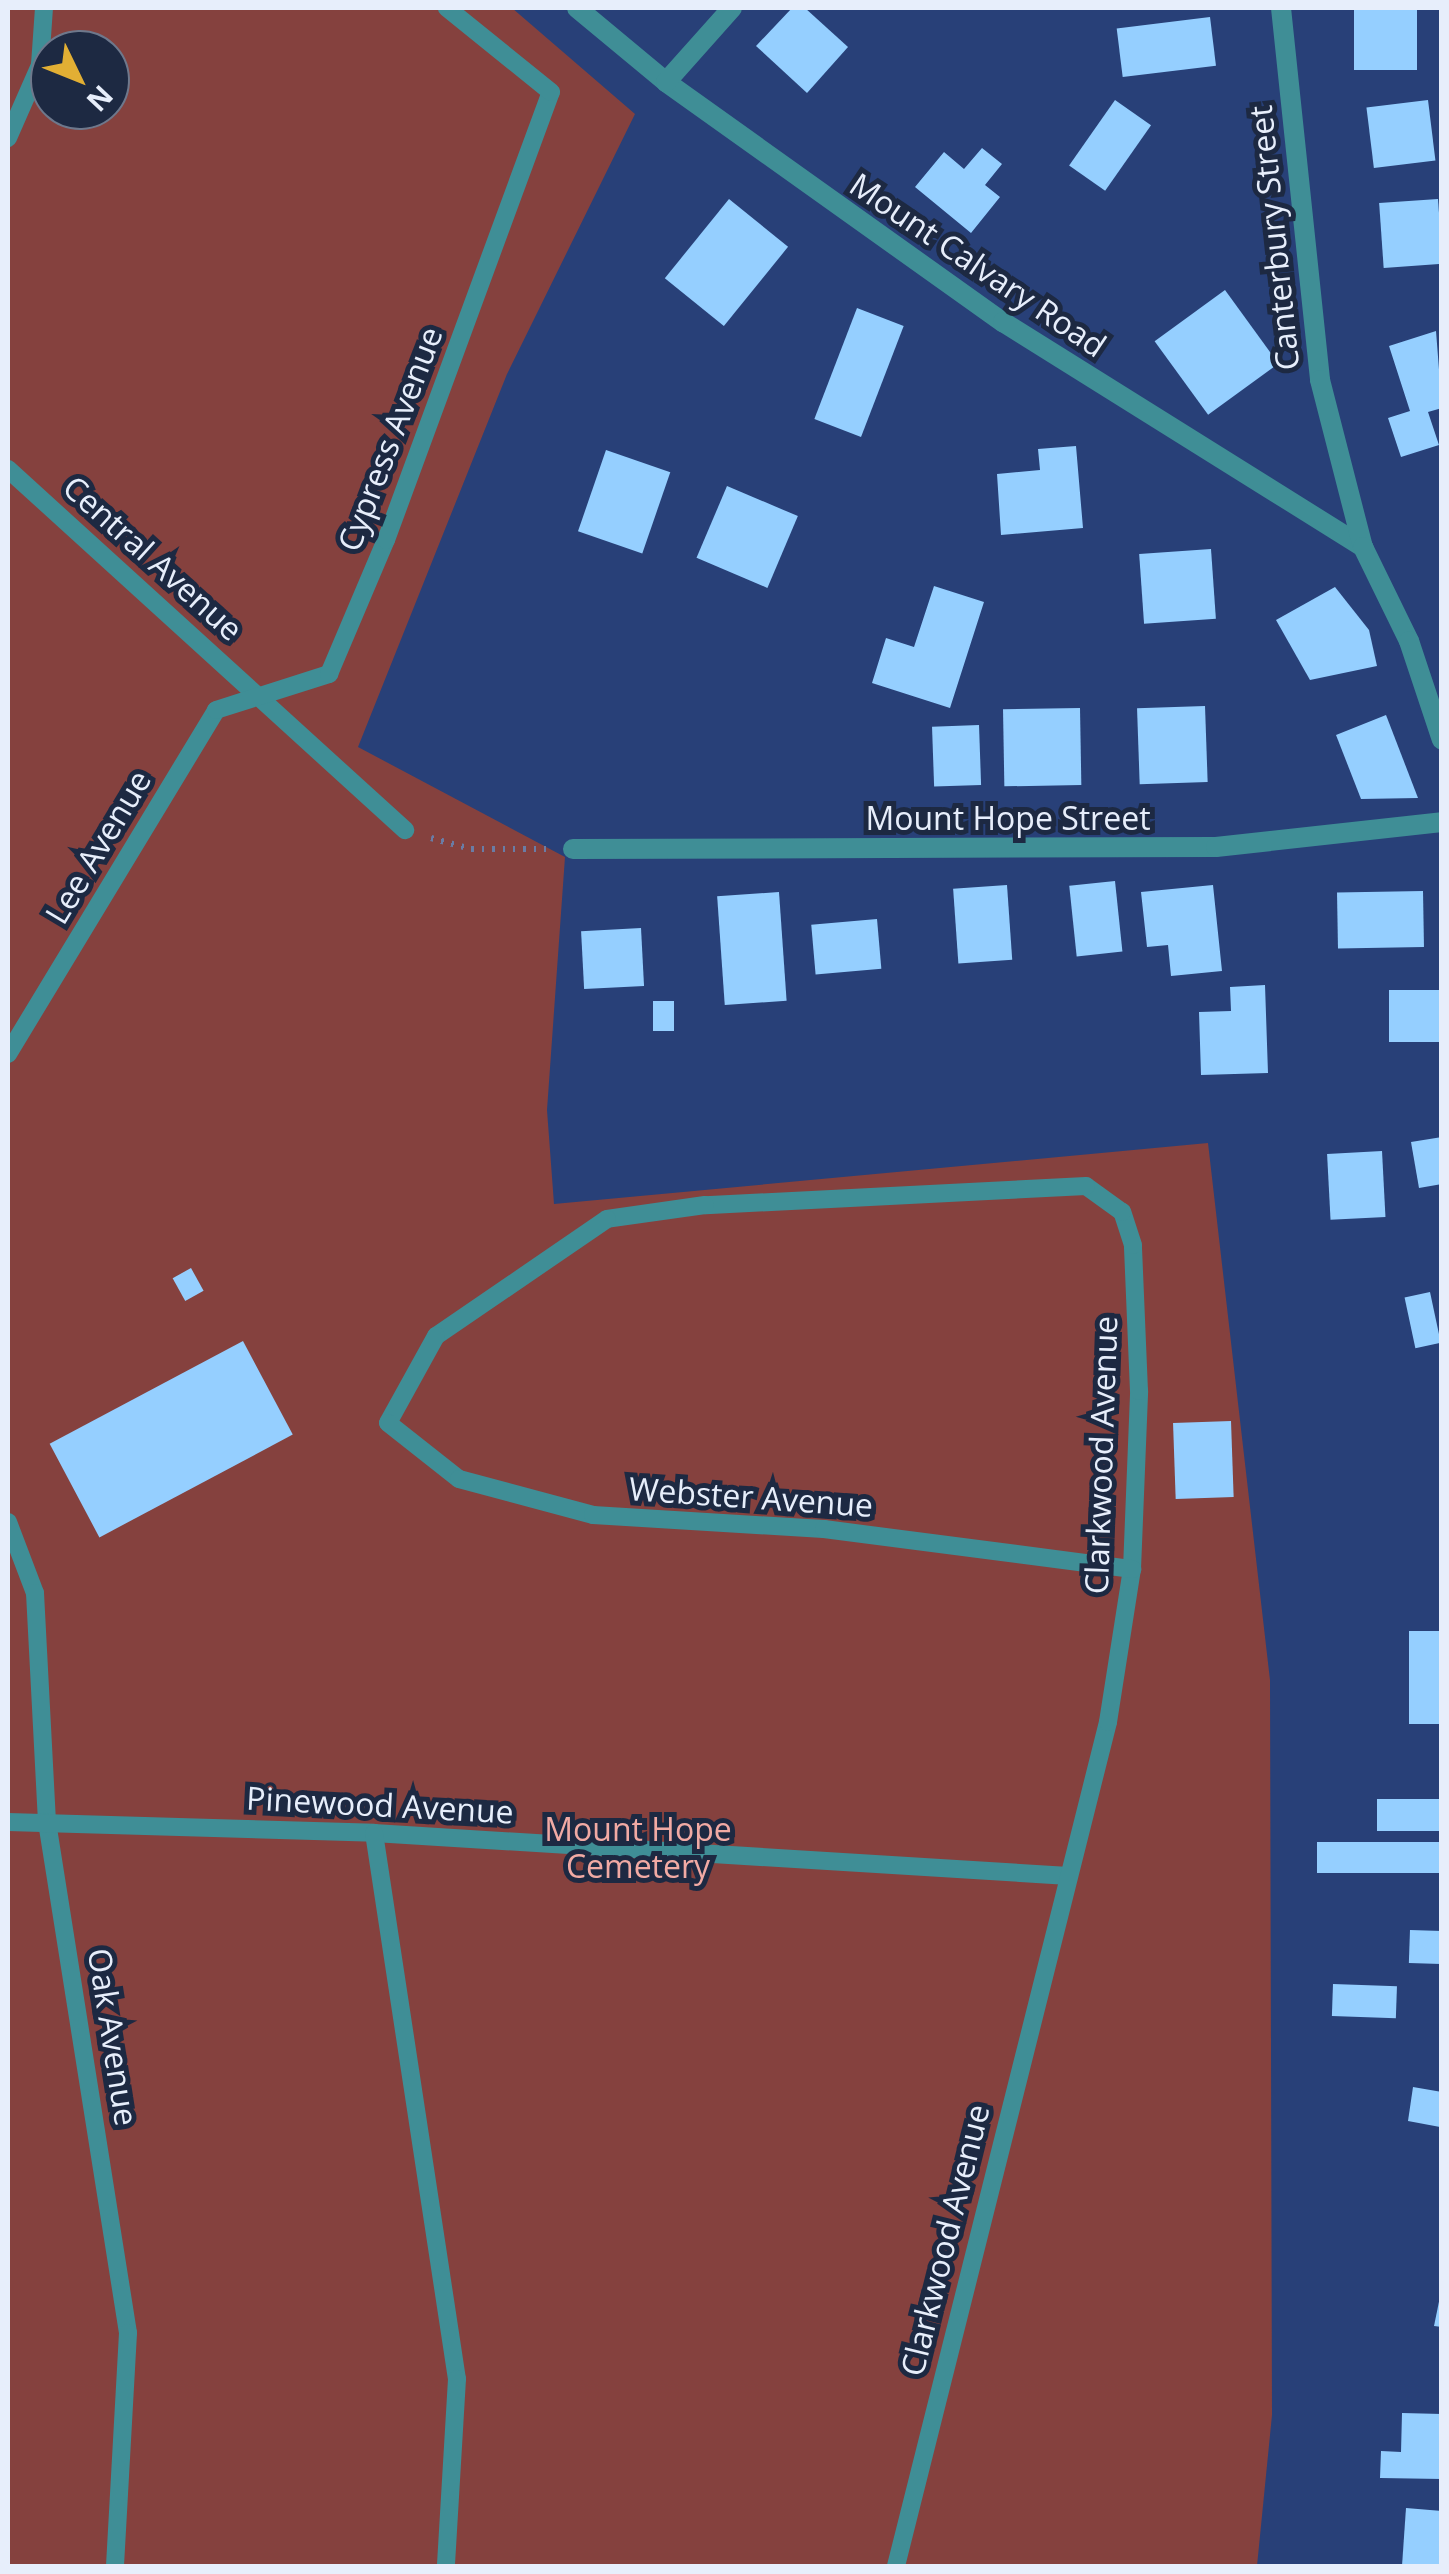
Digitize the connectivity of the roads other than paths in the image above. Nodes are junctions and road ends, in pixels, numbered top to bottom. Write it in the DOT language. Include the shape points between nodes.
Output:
graph roads {
  1 [pos="44,8"];
  2 [pos="447,8"];
  3 [pos="577,8"];
  4 [pos="732,8"];
  5 [pos="1281,8"];
  6 [pos="666,82"];
  7 [pos="8,138"];
  8 [pos="8,469"];
  9 [pos="1363,547"];
  10 [pos="259,692"];
  11 [pos="1442,740"];
  12 [pos="1442,822"];
  13 [pos="405,830"];
  14 [pos="573,849"];
  15 [pos="8,1054"];
  16 [pos="388,1423"];
  17 [pos="8,1522"];
  18 [pos="1132,1569"];
  19 [pos="8,1822"];
  20 [pos="47,1822"];
  21 [pos="374,1833"];
  22 [pos="1070,1876"];
  23 [pos="115,2566"];
  24 [pos="446,2566"];
  25 [pos="896,2566"];
  1 -- 7 [label="lane" via="40,65"];
  2 -- 10 [label="lane, Cypress Avenue" via="551,92 328,674"];
  3 -- 6 [label="street, Mount Calvary Road"];
  4 -- 6 [label="street"];
  5 -- 9 [label="street, Canterbury Street" via="1320,380"];
  6 -- 9 [label="street, Mount Calvary Road" via="1003,322"];
  8 -- 10 [label="lane, Central Avenue"];
  9 -- 11 [label="street, Canterbury Street" via="1409,640"];
  10 -- 13 [label="lane"];
  10 -- 15 [label="lane, Lee Avenue" via="216,710"];
  12 -- 14 [label="street, Mount Hope Street" via="1216,847"];
  16 -- 18 [label="lane, Webster Avenue" via="459,1479 594,1516 824,1530"];
  16 -- 18 [label="lane, Clarkwood Avenue" via="436,1336 608,1219 705,1205 1086,1186 1122,1212 1133,1245"];
  17 -- 20 [label="lane, Oak Avenue" via="34,1593"];
  18 -- 22 [label="lane, Clarkwood Avenue" via="1108,1722"];
  19 -- 20 [label="lane, Pinewood Avenue"];
  20 -- 21 [label="lane, Pinewood Avenue"];
  20 -- 23 [label="lane, Oak Avenue" via="128,2334"];
  21 -- 22 [label="lane, Pinewood Avenue"];
  21 -- 24 [label="lane" via="456,2379"];
  22 -- 25 [label="lane, Clarkwood Avenue"];
}
